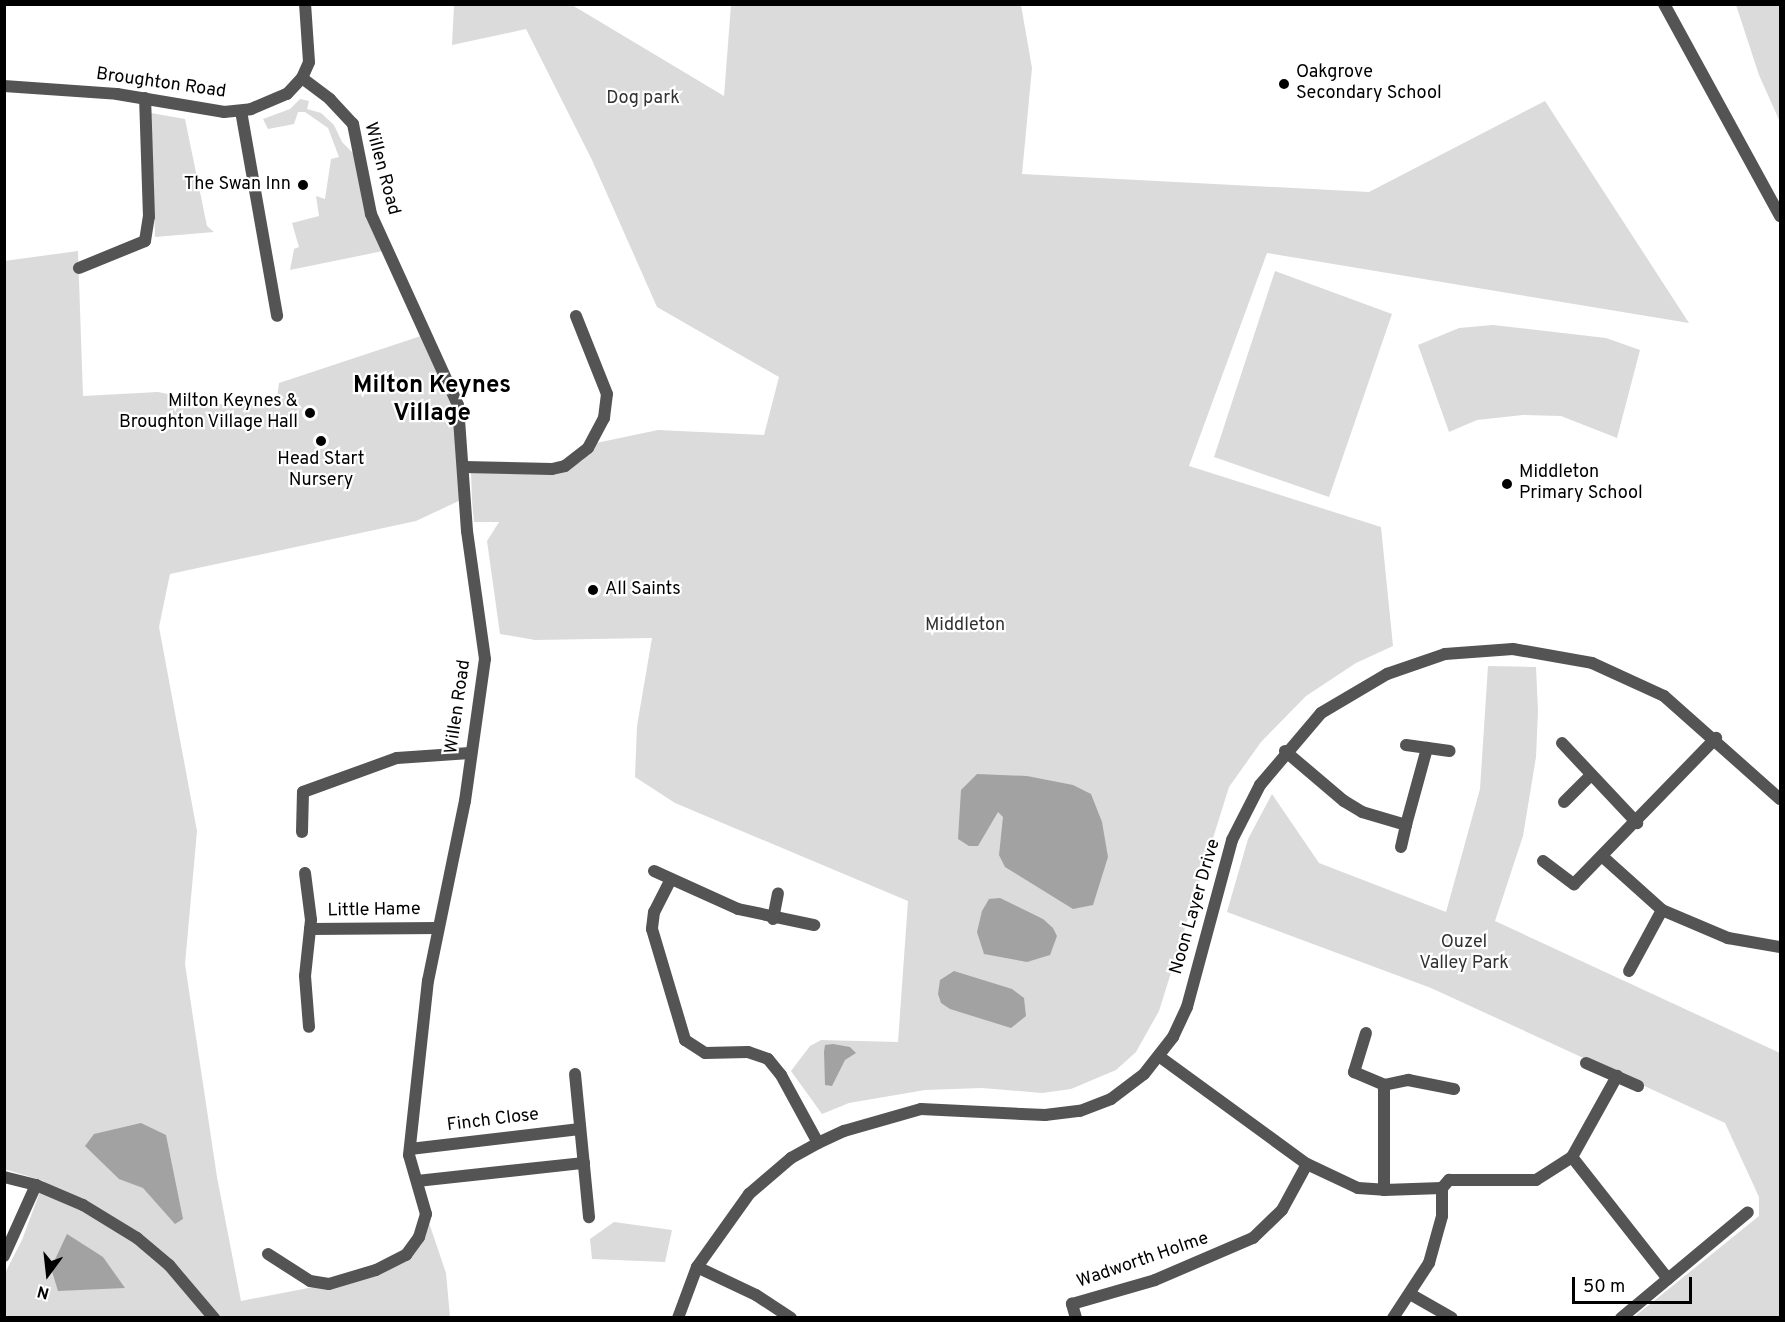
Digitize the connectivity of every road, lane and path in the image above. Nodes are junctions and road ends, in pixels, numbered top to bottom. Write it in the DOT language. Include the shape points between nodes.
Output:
graph roads {
  1 [pos="305,4"];
  2 [pos="1664,4"];
  3 [pos="302,78"];
  4 [pos="4,86"];
  5 [pos="145,98"];
  6 [pos="241,111"];
  7 [pos="1780,216"];
  8 [pos="79,268"];
  9 [pos="278,316"];
  10 [pos="576,316"];
  11 [pos="464,467"];
  12 [pos="1716,738"];
  13 [pos="1562,744"];
  14 [pos="1406,745"];
  15 [pos="1427,748"];
  16 [pos="1285,751"];
  17 [pos="1450,751"];
  18 [pos="471,753"];
  19 [pos="1591,775"];
  20 [pos="1780,799"];
  21 [pos="1563,802"];
  22 [pos="1637,823"];
  23 [pos="1406,825"];
  24 [pos="302,832"];
  25 [pos="1401,848"];
  26 [pos="1603,857"];
  27 [pos="1543,861"];
  28 [pos="654,871"];
  29 [pos="305,873"];
  30 [pos="671,879"];
  31 [pos="778,893"];
  32 [pos="1662,910"];
  33 [pos="773,919"];
  34 [pos="814,925"];
  35 [pos="438,928"];
  36 [pos="310,929"];
  37 [pos="1780,947"];
  38 [pos="1629,970"];
  39 [pos="309,1027"];
  40 [pos="1366,1033"];
  41 [pos="1160,1057"];
  42 [pos="1586,1063"];
  43 [pos="576,1074"];
  44 [pos="1617,1076"];
  45 [pos="1384,1085"];
  46 [pos="1638,1086"];
  47 [pos="1454,1089"];
  48 [pos="580,1129"];
  49 [pos="818,1143"];
  50 [pos="410,1149"];
  51 [pos="1572,1157"];
  52 [pos="584,1163"];
  53 [pos="1307,1164"];
  54 [pos="4,1178"];
  55 [pos="417,1181"];
  56 [pos="36,1185"];
  57 [pos="1442,1188"];
  58 [pos="1384,1190"];
  59 [pos="1748,1212"];
  60 [pos="589,1217"];
  61 [pos="5,1254"];
  62 [pos="268,1254"];
  63 [pos="697,1268"];
  64 [pos="1668,1279"];
  65 [pos="1410,1294"];
  66 [pos="214,1317"];
  67 [pos="678,1317"];
  68 [pos="791,1317"];
  69 [pos="1076,1317"];
  70 [pos="1393,1317"];
  71 [pos="1452,1317"];
  72 [pos="1621,1317"];
  1 -- 3 [label="street" via="309,62"];
  2 -- 7 [label="street"];
  3 -- 6 [label="street, Broughton Road" via="287,94"];
  3 -- 11 [label="street, Willen Road" via="330,99 353,124 368,206 458,405"];
  4 -- 5 [label="street, Broughton Road"];
  5 -- 6 [label="street, Broughton Road" via="201,110"];
  5 -- 8 [label="street" via="145,241"];
  6 -- 9 [label="street"];
  10 -- 11 [label="street" via="607,394 604,418 588,448 565,466 552,469"];
  11 -- 18 [label="street, Willen Road" via="467,531 485,659"];
  12 -- 16 [label="street, Noon Layer Drive" via="1664,696 1627,675 1556,654 1513,649 1445,654 1387,674 1321,713"];
  12 -- 20 [label="street, Noon Layer Drive"];
  12 -- 22 [label="street"];
  13 -- 19 [label="street"];
  14 -- 15 [label="street"];
  15 -- 17 [label="street"];
  15 -- 23 [label="street"];
  16 -- 23 [label="street" via="1344,801 1362,812"];
  16 -- 41 [label="street, Noon Layer Drive" via="1260,785 1232,840 1187,1007"];
  18 -- 24 [label="street" via="397,758 303,792"];
  18 -- 35 [label="street, Willen Road"];
  19 -- 21 [label="street"];
  19 -- 22 [label="street"];
  22 -- 26 [label="street"];
  23 -- 25 [label="street"];
  26 -- 27 [label="street" via="1574,884"];
  26 -- 32 [label="street"];
  28 -- 30 [label="street"];
  29 -- 36 [label="street, Little Hame"];
  30 -- 33 [label="street" via="738,909"];
  30 -- 49 [label="street" via="654,912 652,929 685,1040 705,1053 748,1052 768,1059"];
  31 -- 33 [label="street"];
  32 -- 37 [label="street" via="1728,938"];
  32 -- 38 [label="street"];
  33 -- 34 [label="street"];
  35 -- 36 [label="street, Little Hame"];
  35 -- 50 [label="street, Willen Road"];
  36 -- 39 [label="street, Little Hame" via="305,976"];
  40 -- 45 [label="street" via="1354,1072"];
  41 -- 49 [label="street, Noon Layer Drive" via="1111,1099 1080,1111 1045,1115 921,1109 844,1131"];
  41 -- 53 [label="street"];
  42 -- 44 [label="street"];
  43 -- 48 [label="street"];
  44 -- 46 [label="street"];
  44 -- 51 [label="street"];
  45 -- 47 [label="street" via="1408,1080"];
  45 -- 58 [label="street"];
  48 -- 50 [label="street, Finch Close"];
  48 -- 52 [label="street"];
  49 -- 63 [label="street, Noon Layer Drive" via="791,1158 749,1194"];
  50 -- 55 [label="street, Willen Road"];
  51 -- 57 [label="street" via="1536,1180 1449,1180"];
  51 -- 64 [label="street"];
  52 -- 55 [label="street"];
  52 -- 60 [label="street"];
  53 -- 58 [label="street" via="1358,1188"];
  53 -- 69 [label="street, Wadworth Holme" via="1282,1210 1253,1238 1155,1280 1072,1304"];
  54 -- 56 [label="street"];
  55 -- 62 [label="street, Willen Road" via="426,1214 419,1237 405,1255 329,1284 310,1281"];
  56 -- 61 [label="street"];
  56 -- 66 [label="street" via="83,1205 136,1238 169,1265"];
  57 -- 58 [label="street"];
  57 -- 65 [label="street" via="1442,1216 1429,1263"];
  59 -- 64 [label="street"];
  63 -- 67 [label="street, Noon Layer Drive"];
  63 -- 68 [label="street" via="756,1295"];
  64 -- 72 [label="street"];
  65 -- 70 [label="street"];
  65 -- 71 [label="street"];
}
